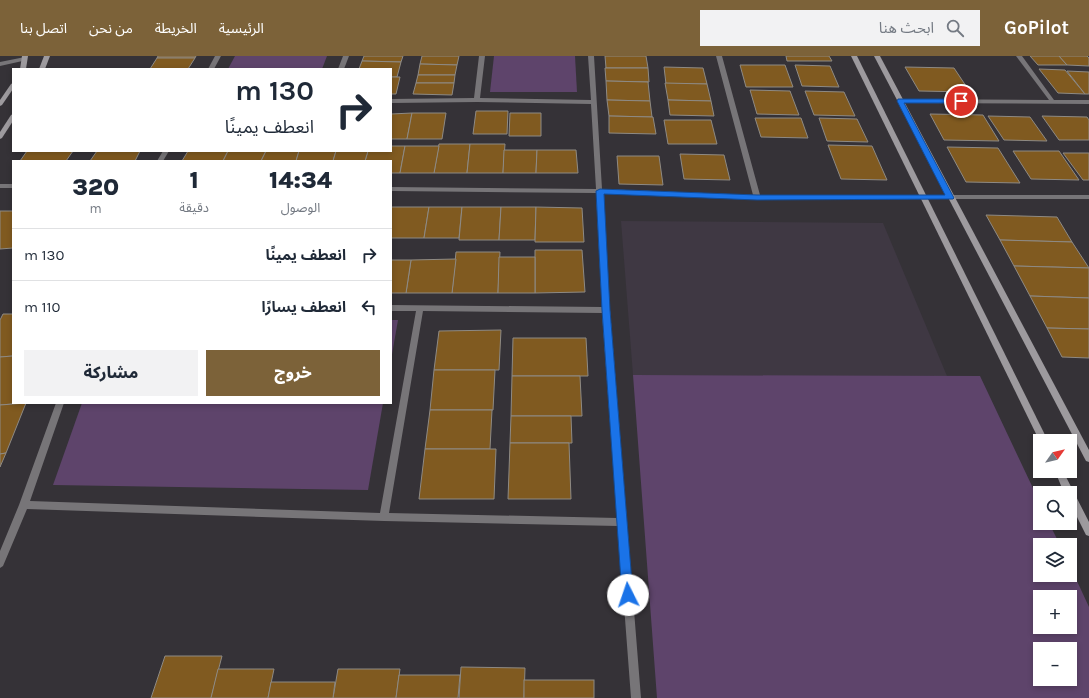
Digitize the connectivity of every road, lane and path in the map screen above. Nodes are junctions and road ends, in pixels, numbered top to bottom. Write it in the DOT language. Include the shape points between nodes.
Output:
graph roads {
  1 [pos="47,56"];
  2 [pos="218,56"];
  3 [pos="346,56"];
  4 [pos="482,56"];
  5 [pos="591,56"];
  6 [pos="719,56"];
  7 [pos="854,56"];
  8 [pos="877,56"];
  9 [pos="1019,56"];
  10 [pos="25,57"];
  11 [pos="0,64"];
  12 [pos="23,68"];
  13 [pos="42,68"];
  14 [pos="212,68"];
  15 [pos="341,68"];
  16 [pos="12,86"];
  17 [pos="392,100"];
  18 [pos="477,100"];
  19 [pos="900,101"];
  20 [pos="594,102"];
  21 [pos="1053,102"];
  22 [pos="1089,102"];
  23 [pos="0,104"];
  24 [pos="12,118"];
  25 [pos="0,137"];
  26 [pos="0,186"];
  27 [pos="12,186"];
  28 [pos="392,189"];
  29 [pos="600,191"];
  30 [pos="923,196"];
  31 [pos="757,197"];
  32 [pos="1089,197"];
  33 [pos="950,198"];
  34 [pos="392,308"];
  35 [pos="420,308"];
  36 [pos="606,310"];
  37 [pos="60,404"];
  38 [pos="1041,434"];
  39 [pos="1089,458"];
  40 [pos="24,505"];
  41 [pos="1077,508"];
  42 [pos="384,517"];
  43 [pos="622,522"];
  44 [pos="1089,532"];
  45 [pos="0,563"];
  46 [pos="636,698"];
  1 -- 13 [label="street"];
  2 -- 14 [label="street"];
  3 -- 15 [label="street"];
  4 -- 18 [label="street"];
  5 -- 20 [label="street"];
  6 -- 31 [label="street"];
  7 -- 30 [label="street"];
  8 -- 19 [label="street"];
  9 -- 21 [label="street"];
  10 -- 11 [label="street"];
  10 -- 12 [label="street"];
  16 -- 23 [label="street"];
  17 -- 18 [label="street"];
  18 -- 20 [label="street"];
  19 -- 21 [label="street"];
  19 -- 33 [label="street"];
  20 -- 29 [label="street"];
  21 -- 22 [label="street"];
  24 -- 25 [label="street"];
  26 -- 27 [label="street"];
  28 -- 29 [label="street"];
  29 -- 31 [label="street"];
  29 -- 36 [label="street"];
  30 -- 31 [label="street"];
  30 -- 33 [label="street"];
  30 -- 38 [label="street"];
  32 -- 33 [label="street"];
  33 -- 39 [label="street"];
  34 -- 35 [label="street"];
  35 -- 36 [label="street"];
  35 -- 42 [label="street"];
  36 -- 43 [label="street"];
  37 -- 40 [label="street"];
  40 -- 42 [label="street"];
  40 -- 45 [label="street"];
  41 -- 44 [label="street"];
  42 -- 43 [label="street"];
  43 -- 46 [label="street"];
}
